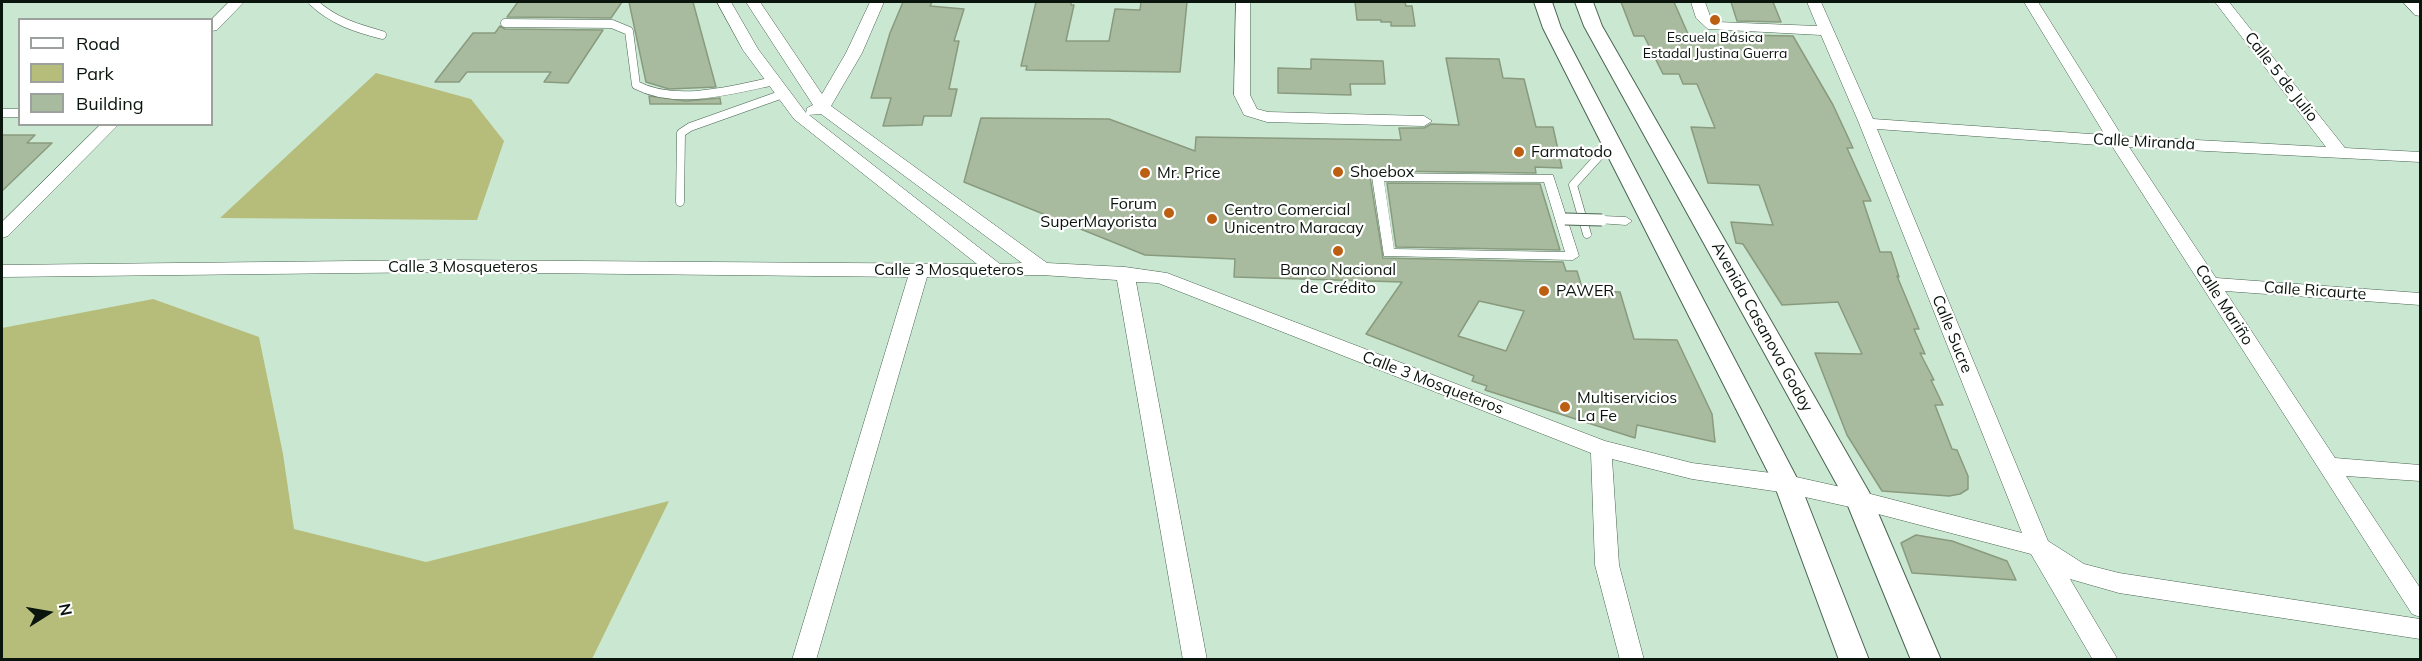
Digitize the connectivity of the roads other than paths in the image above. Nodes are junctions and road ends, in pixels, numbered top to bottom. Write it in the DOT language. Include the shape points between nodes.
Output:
graph roads {
  1 [pos="237,2"];
  2 [pos="313,2"];
  3 [pos="723,2"];
  4 [pos="753,2"];
  5 [pos="877,2"];
  6 [pos="1243,2"];
  7 [pos="1543,2"];
  8 [pos="1584,2"];
  9 [pos="1698,2"];
  10 [pos="1814,2"];
  11 [pos="2031,2"];
  12 [pos="2222,2"];
  13 [pos="2410,2"];
  14 [pos="2421,12"];
  15 [pos="505,23"];
  16 [pos="213,26"];
  17 [pos="1828,30"];
  18 [pos="382,35"];
  19 [pos="778,88"];
  20 [pos="822,107"];
  21 [pos="2,113"];
  22 [pos="18,113"];
  23 [pos="800,116"];
  24 [pos="1424,121"];
  25 [pos="1867,123"];
  26 [pos="109,126"];
  27 [pos="2117,141"];
  28 [pos="1611,143"];
  29 [pos="2339,152"];
  30 [pos="2421,157"];
  31 [pos="680,202"];
  32 [pos="1563,219"];
  33 [pos="1626,221"];
  34 [pos="2,232"];
  35 [pos="1587,234"];
  36 [pos="995,269"];
  37 [pos="1042,269"];
  38 [pos="2,271"];
  39 [pos="919,271"];
  40 [pos="1125,273"];
  41 [pos="2210,284"];
  42 [pos="2421,299"];
  43 [pos="1601,448"];
  44 [pos="2329,466"];
  45 [pos="2421,472"];
  46 [pos="1786,484"];
  47 [pos="1859,500"];
  48 [pos="2038,547"];
  49 [pos="2421,608"];
  50 [pos="2421,629"];
  51 [pos="804,660"];
  52 [pos="1195,660"];
  53 [pos="1632,660"];
  54 [pos="1854,660"];
  55 [pos="1926,660"];
  56 [pos="2106,660"];
  1 -- 16 [label="street"];
  2 -- 18 [label="lane" via="327,15"];
  3 -- 19 [label="street"];
  4 -- 20 [label="street"];
  5 -- 20 [label="street" via="854,53"];
  6 -- 24 [label="street" via="1242,95 1250,112 1267,117"];
  7 -- 28 [label="street" via="1552,28"];
  8 -- 47 [label="street, Avenida Casanova Godoy" via="1593,26"];
  9 -- 17 [label="street" via="1704,18 1713,26"];
  10 -- 17 [label="street, Calle Sucre"];
  11 -- 27 [label="street, Calle Mariño"];
  12 -- 29 [label="street, Calle 5 de Julio"];
  13 -- 14 [label="street"];
  15 -- 19 [label="lane" via="624,27 629,31 636,85 644,91 659,94"];
  17 -- 25 [label="street, Calle Sucre"];
  19 -- 23 [label="street"];
  19 -- 31 [label="lane" via="681,133"];
  20 -- 23 [label="street"];
  20 -- 37 [label="street"];
  21 -- 22 [label="lane"];
  23 -- 36 [label="street"];
  25 -- 27 [label="street, Calle Miranda"];
  25 -- 48 [label="street, Calle Sucre"];
  26 -- 34 [label="street"];
  27 -- 29 [label="street, Calle Miranda"];
  27 -- 41 [label="street, Calle Mariño"];
  28 -- 35 [label="lane" via="1573,185"];
  28 -- 46 [label="street"];
  29 -- 30 [label="street, Calle Miranda"];
  32 -- 32 [label="street" via="1573,256 1388,253 1378,177 1549,178"];
  32 -- 33 [label="street, bridge"];
  36 -- 37 [label="street, Calle 3 Mosqueteros"];
  36 -- 39 [label="street, Calle 3 Mosqueteros"];
  37 -- 40 [label="street, Calle 3 Mosqueteros"];
  38 -- 39 [label="street, Calle 3 Mosqueteros" via="454,266"];
  39 -- 51 [label="street"];
  40 -- 43 [label="street, Calle 3 Mosqueteros" via="1160,278"];
  40 -- 52 [label="street"];
  41 -- 42 [label="street, Calle Ricaurte"];
  41 -- 44 [label="street, Calle Mariño"];
  43 -- 46 [label="street, Calle 3 Mosqueteros" via="1692,471"];
  43 -- 53 [label="street" via="1607,566"];
  44 -- 45 [label="street"];
  44 -- 49 [label="street, Calle Mariño"];
  46 -- 47 [label="street, Calle 3 Mosqueteros"];
  46 -- 54 [label="street"];
  47 -- 48 [label="street, Calle 3 Mosqueteros"];
  47 -- 55 [label="street, Avenida Casanova Godoy"];
  48 -- 50 [label="street, Calle 3 Mosqueteros" via="2078,572 2119,583"];
  48 -- 56 [label="street, Calle Sucre"];
}
